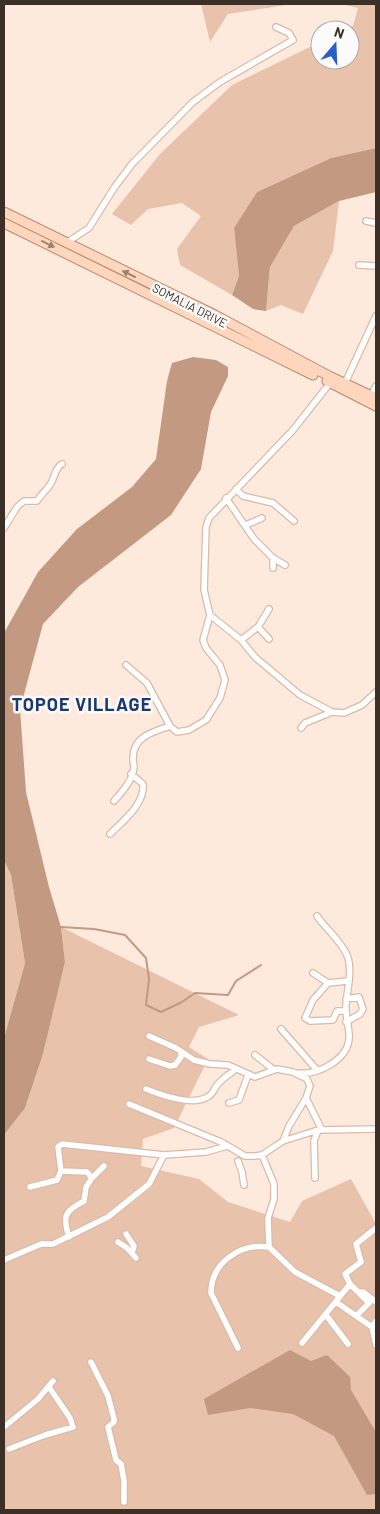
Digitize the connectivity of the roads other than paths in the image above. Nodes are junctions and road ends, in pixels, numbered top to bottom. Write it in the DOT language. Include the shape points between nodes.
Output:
graph roads {
  1 [pos="276,26"];
  2 [pos="4,212"];
  3 [pos="366,220"];
  4 [pos="4,223"];
  5 [pos="376,223"];
  6 [pos="66,243"];
  7 [pos="359,265"];
  8 [pos="376,266"];
  9 [pos="376,316"];
  10 [pos="330,383"];
  11 [pos="345,383"];
  12 [pos="376,386"];
  13 [pos="374,397"];
  14 [pos="376,406"];
  15 [pos="62,464"];
  16 [pos="236,489"];
  17 [pos="226,498"];
  18 [pos="262,518"];
  19 [pos="294,521"];
  20 [pos="246,525"];
  21 [pos="4,528"];
  22 [pos="273,558"];
  23 [pos="285,565"];
  24 [pos="273,568"];
  25 [pos="269,609"];
  26 [pos="210,615"];
  27 [pos="258,627"];
  28 [pos="241,640"];
  29 [pos="269,640"];
  30 [pos="126,665"];
  31 [pos="376,692"];
  32 [pos="332,712"];
  33 [pos="170,726"];
  34 [pos="301,728"];
  35 [pos="131,774"];
  36 [pos="114,801"];
  37 [pos="110,834"];
  38 [pos="317,916"];
  39 [pos="313,973"];
  40 [pos="348,982"];
  41 [pos="328,983"];
  42 [pos="346,999"];
  43 [pos="345,1012"];
  44 [pos="346,1022"];
  45 [pos="281,1029"];
  46 [pos="149,1036"];
  47 [pos="181,1052"];
  48 [pos="255,1055"];
  49 [pos="223,1057"];
  50 [pos="149,1059"];
  51 [pos="228,1065"];
  52 [pos="236,1069"];
  53 [pos="274,1070"];
  54 [pos="316,1071"];
  55 [pos="293,1072"];
  56 [pos="248,1075"];
  57 [pos="310,1086"];
  58 [pos="146,1089"];
  59 [pos="306,1098"];
  60 [pos="229,1103"];
  61 [pos="129,1104"];
  62 [pos="376,1128"];
  63 [pos="320,1130"];
  64 [pos="283,1141"];
  65 [pos="227,1146"];
  66 [pos="164,1155"];
  67 [pos="262,1155"];
  68 [pos="238,1161"];
  69 [pos="104,1166"];
  70 [pos="61,1171"];
  71 [pos="92,1178"];
  72 [pos="315,1178"];
  73 [pos="244,1184"];
  74 [pos="30,1187"];
  75 [pos="376,1228"];
  76 [pos="126,1234"];
  77 [pos="70,1237"];
  78 [pos="118,1242"];
  79 [pos="269,1247"];
  80 [pos="4,1260"];
  81 [pos="350,1284"];
  82 [pos="358,1292"];
  83 [pos="340,1296"];
  84 [pos="375,1299"];
  85 [pos="336,1302"];
  86 [pos="326,1315"];
  87 [pos="357,1316"];
  88 [pos="376,1321"];
  89 [pos="372,1327"];
  90 [pos="302,1343"];
  91 [pos="348,1344"];
  92 [pos="376,1345"];
  93 [pos="238,1348"];
  94 [pos="91,1362"];
  95 [pos="4,1427"];
  96 [pos="9,1449"];
  97 [pos="124,1502"];
  1 -- 6 [label="street" via="289,33 293,40 220,82 193,102 132,164 89,228"];
  2 -- 6 [label="main road, SOMALIA DRIVE"];
  3 -- 5 [label="street"];
  4 -- 10 [label="main road, SOMALIA DRIVE, one-way"];
  11 -- 6 [label="main road, SOMALIA DRIVE, one-way"];
  7 -- 8 [label="street"];
  9 -- 11 [label="street"];
  10 -- 14 [label="main road, SOMALIA DRIVE"];
  10 -- 16 [label="street" via="293,430"];
  11 -- 13 [label="main road, SOMALIA DRIVE"];
  12 -- 13 [label="street"];
  15 -- 21 [label="street" via="37,501 24,501"];
  16 -- 17 [label="street"];
  16 -- 19 [label="street" via="243,496 274,503"];
  17 -- 20 [label="street"];
  17 -- 26 [label="street" via="209,518 206,527 204,590"];
  18 -- 20 [label="street"];
  20 -- 22 [label="street" via="254,539"];
  22 -- 23 [label="street"];
  22 -- 24 [label="street"];
  25 -- 27 [label="street"];
  26 -- 28 [label="street"];
  26 -- 33 [label="street" via="203,640 223,672 225,680 220,698 206,720 197,726 177,732"];
  27 -- 28 [label="street"];
  27 -- 29 [label="street"];
  28 -- 32 [label="street" via="300,696"];
  30 -- 33 [label="street" via="147,683"];
  31 -- 32 [label="street" via="362,705 344,713"];
  32 -- 34 [label="street" via="305,723"];
  33 -- 35 [label="street" via="145,734 139,741"];
  35 -- 36 [label="street"];
  35 -- 37 [label="street" via="143,784 144,791 138,804"];
  38 -- 40 [label="street" via="347,955"];
  39 -- 41 [label="street"];
  40 -- 41 [label="street"];
  40 -- 42 [label="street"];
  41 -- 43 [label="street" via="313,1000 305,1018 310,1021 334,1020 337,1011"];
  42 -- 43 [label="street"];
  42 -- 44 [label="street" via="359,996 363,1009"];
  43 -- 44 [label="street"];
  44 -- 54 [label="street" via="350,1036 346,1049 335,1061"];
  45 -- 54 [label="street"];
  46 -- 47 [label="street"];
  47 -- 50 [label="street" via="181,1058 175,1065"];
  47 -- 51 [label="street" via="206,1064"];
  48 -- 53 [label="street"];
  49 -- 51 [label="street"];
  51 -- 52 [label="street"];
  52 -- 56 [label="street"];
  52 -- 58 [label="street" via="218,1083 211,1095 200,1100 191,1102"];
  53 -- 55 [label="street"];
  53 -- 56 [label="street" via="258,1076"];
  54 -- 55 [label="street"];
  54 -- 57 [label="street"];
  55 -- 57 [label="street" via="307,1079"];
  56 -- 60 [label="street" via="240,1100"];
  57 -- 59 [label="street"];
  59 -- 63 [label="street"];
  59 -- 64 [label="street" via="288,1126"];
  61 -- 65 [label="street"];
  62 -- 63 [label="street"];
  63 -- 64 [label="street"];
  63 -- 72 [label="street" via="314,1141"];
  64 -- 67 [label="street"];
  65 -- 66 [label="street" via="206,1152"];
  65 -- 67 [label="street" via="244,1156"];
  66 -- 70 [label="street" via="62,1144 58,1150"];
  66 -- 77 [label="street" via="158,1170 143,1190 108,1217"];
  67 -- 79 [label="street" via="274,1184 274,1199 268,1218"];
  68 -- 73 [label="street"];
  69 -- 71 [label="street"];
  70 -- 71 [label="street" via="88,1172"];
  70 -- 74 [label="street" via="57,1180"];
  71 -- 77 [label="street" via="86,1187 84,1201 69,1209 66,1216 65,1226"];
  75 -- 81 [label="street" via="355,1246 361,1262 345,1272"];
  76 -- 78 [label="street" via="134,1246 134,1255"];
  77 -- 80 [label="street" via="54,1244 32,1247"];
  79 -- 83 [label="street" via="295,1272"];
  79 -- 93 [label="street" via="246,1247 226,1258 211,1288"];
  81 -- 82 [label="street"];
  81 -- 83 [label="street"];
  82 -- 84 [label="street"];
  82 -- 87 [label="street" via="369,1303"];
  83 -- 85 [label="street"];
  85 -- 86 [label="street"];
  85 -- 87 [label="street"];
  86 -- 90 [label="street"];
  86 -- 91 [label="street"];
  87 -- 89 [label="street"];
  88 -- 89 [label="street"];
  89 -- 92 [label="street"];
  94 -- 97 [label="street" via="108,1396 114,1419 108,1428 116,1460 121,1464"];
  95 -- 96 [label="street" via="51,1384 73,1427"];
}
